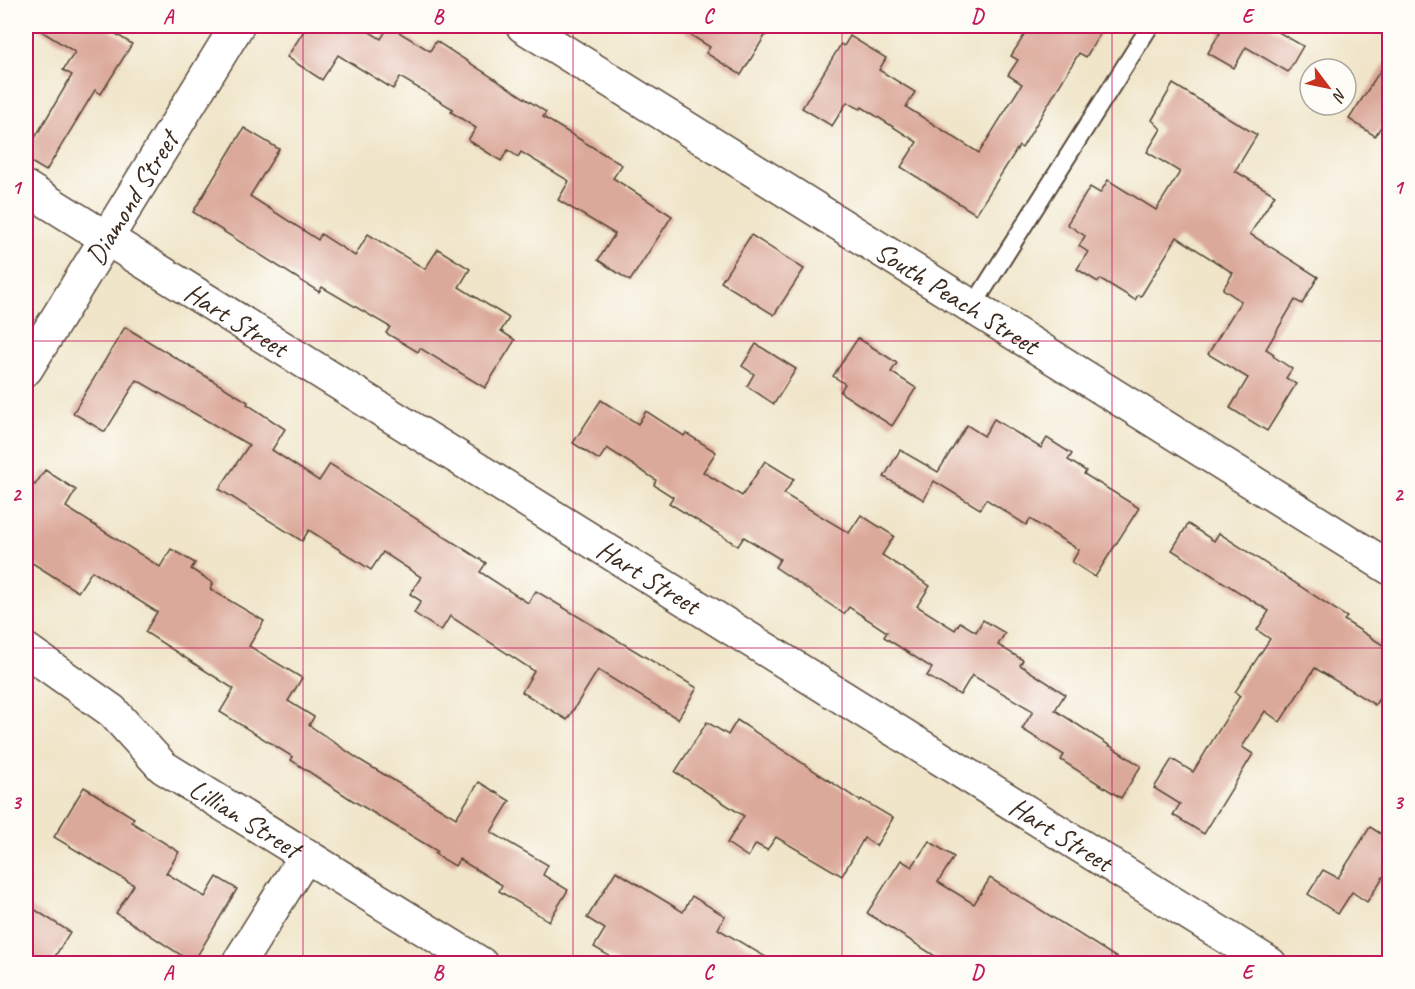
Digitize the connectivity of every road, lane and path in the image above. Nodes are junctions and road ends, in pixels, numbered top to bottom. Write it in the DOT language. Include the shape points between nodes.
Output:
graph roads {
  1 [pos="237,26"];
  2 [pos="523,26"];
  3 [pos="1150,26"];
  4 [pos="26,188"];
  5 [pos="107,238"];
  6 [pos="973,306"];
  7 [pos="26,369"];
  8 [pos="1389,568"];
  9 [pos="26,650"];
  10 [pos="306,855"];
  11 [pos="238,963"];
  12 [pos="481,963"];
  13 [pos="1270,963"];
  1 -- 5 [label="street, Diamond Street"];
  2 -- 6 [label="street, South Peach Street"];
  3 -- 6 [label="lane"];
  4 -- 5 [label="street, Hart Street"];
  5 -- 7 [label="street, Diamond Street"];
  5 -- 13 [label="street, Hart Street"];
  6 -- 8 [label="street, South Peach Street"];
  9 -- 10 [label="street, Lillian Street" via="112,711 163,767"];
  10 -- 11 [label="street"];
  10 -- 12 [label="street, Lillian Street"];
}
